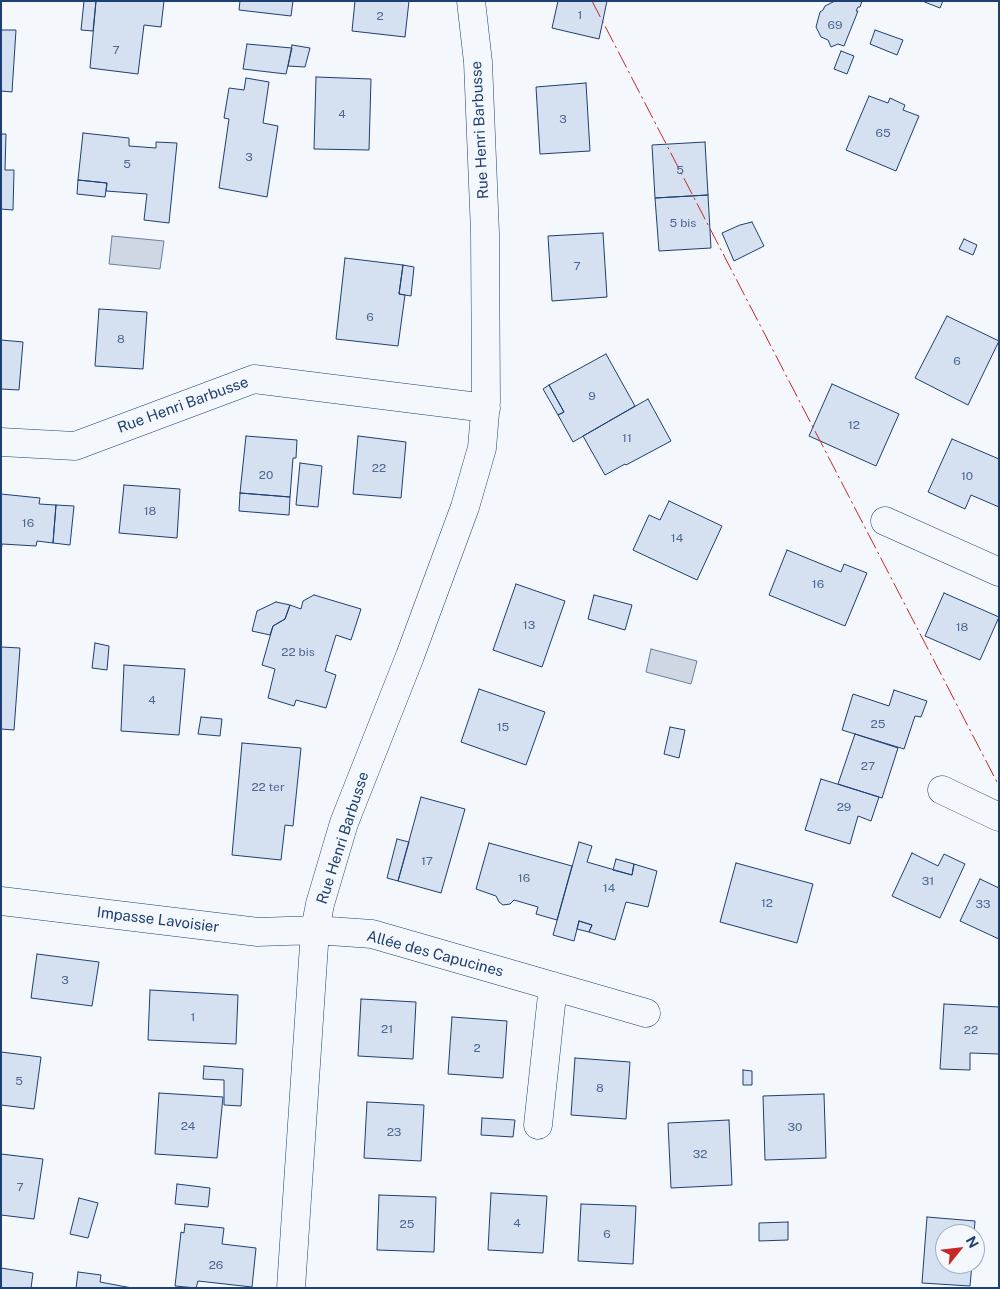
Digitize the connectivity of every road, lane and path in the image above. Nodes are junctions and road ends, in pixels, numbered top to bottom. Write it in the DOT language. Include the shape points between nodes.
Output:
graph roads {
  1 [pos="471,1"];
  2 [pos="486,408"];
  3 [pos="1,442"];
  4 [pos="885,521"];
  5 [pos="999,572"];
  6 [pos="942,790"];
  7 [pos="999,817"];
  8 [pos="1,901"];
  9 [pos="315,930"];
  10 [pos="553,986"];
  11 [pos="646,1013"];
  12 [pos="538,1125"];
  13 [pos="291,1288"];
  1 -- 2 [label="street, Rue Henri Barbusse" via="478,62 485,233"];
  2 -- 3 [label="street, Rue Henri Barbusse" via="254,379 75,446"];
  2 -- 9 [label="street, Rue Henri Barbusse" via="482,448 473,483 344,823"];
  4 -- 5 [label="street"];
  6 -- 7 [label="street"];
  8 -- 9 [label="street, Impasse Lavoisier" via="258,932"];
  9 -- 10 [label="street, Allée des Capucines" via="372,934"];
  9 -- 13 [label="street, Rue Henri Barbusse"];
  10 -- 11 [label="street, Allée des Capucines"];
  10 -- 12 [label="street"];
}
